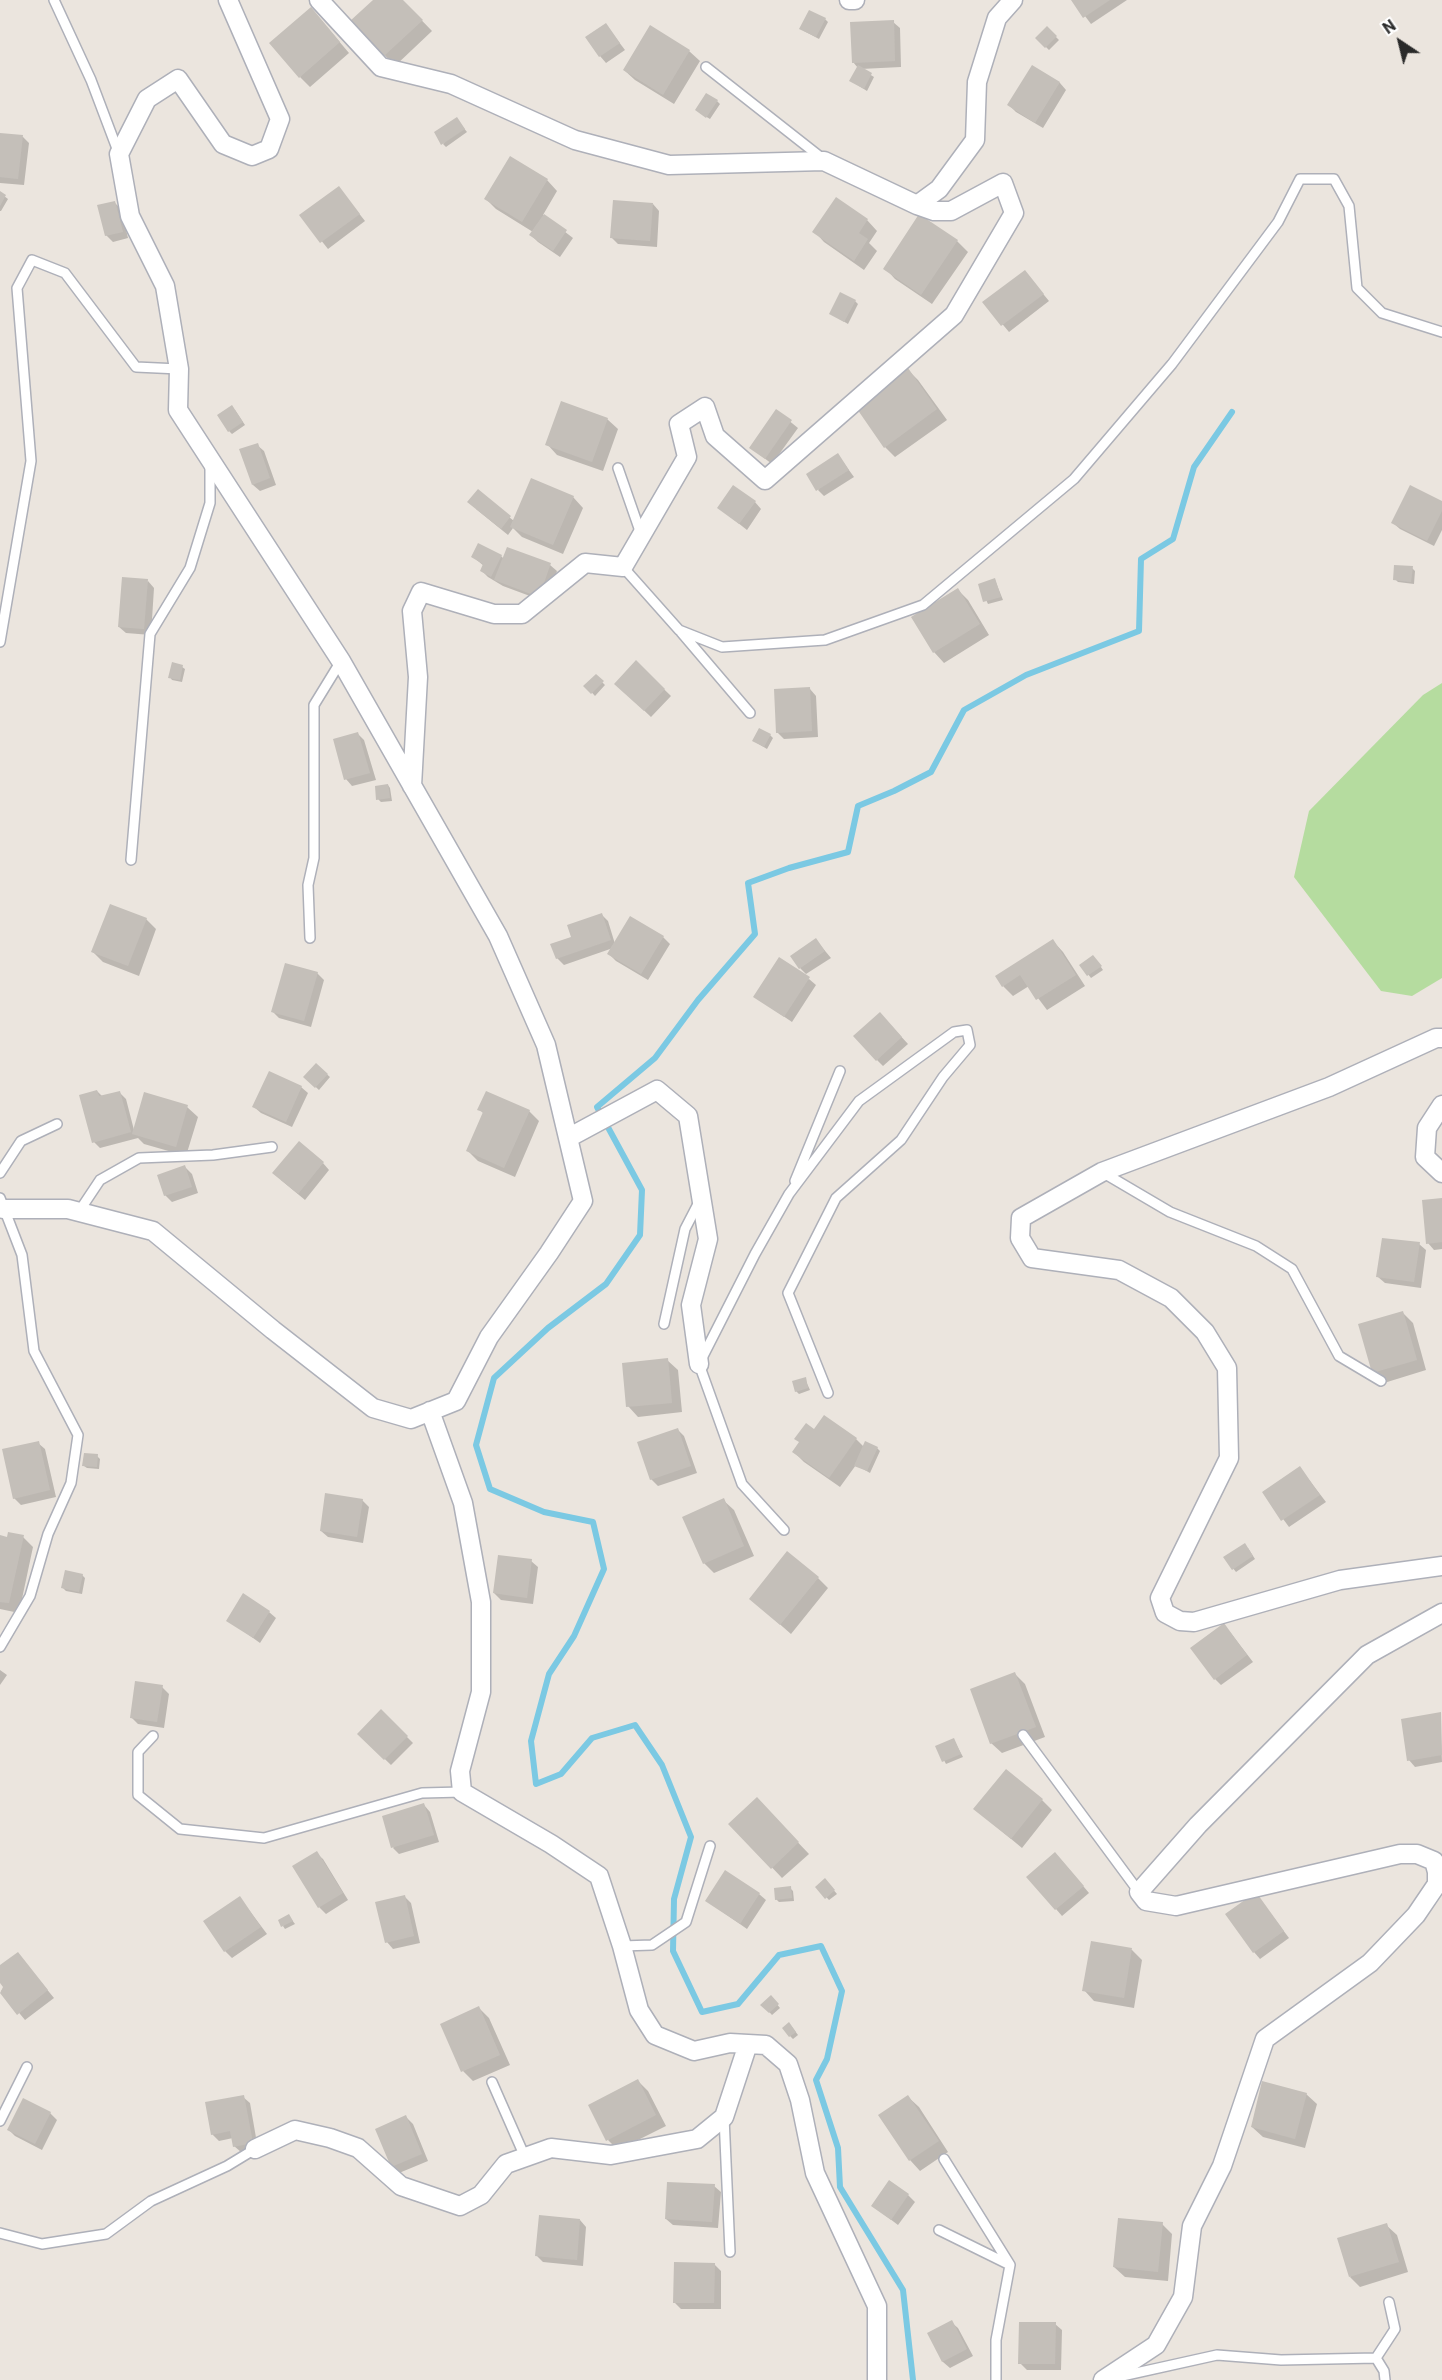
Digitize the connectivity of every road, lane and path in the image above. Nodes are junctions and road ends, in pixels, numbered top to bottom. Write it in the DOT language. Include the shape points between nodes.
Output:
graph roads {
  1 [pos="54,0"];
  2 [pos="228,0"];
  3 [pos="319,0"];
  4 [pos="849,0"];
  5 [pos="855,0"];
  6 [pos="1013,0"];
  7 [pos="706,67"];
  8 [pos="119,154"];
  9 [pos="824,160"];
  10 [pos="917,205"];
  11 [pos="1442,332"];
  12 [pos="179,369"];
  13 [pos="210,458"];
  14 [pos="618,468"];
  15 [pos="642,536"];
  16 [pos="623,567"];
  17 [pos="679,630"];
  18 [pos="0,642"];
  19 [pos="341,661"];
  20 [pos="750,713"];
  21 [pos="412,786"];
  22 [pos="131,860"];
  23 [pos="310,938"];
  24 [pos="1442,1038"];
  25 [pos="840,1071"];
  26 [pos="1442,1105"];
  27 [pos="57,1125"];
  28 [pos="568,1138"];
  29 [pos="272,1147"];
  30 [pos="1102,1172"];
  31 [pos="0,1173"];
  32 [pos="1442,1173"];
  33 [pos="789,1194"];
  34 [pos="701,1197"];
  35 [pos="1,1204"];
  36 [pos="78,1213"];
  37 [pos="664,1324"];
  38 [pos="699,1364"];
  39 [pos="1381,1381"];
  40 [pos="828,1393"];
  41 [pos="430,1411"];
  42 [pos="784,1530"];
  43 [pos="1442,1566"];
  44 [pos="1442,1613"];
  45 [pos="0,1647"];
  46 [pos="1023,1735"];
  47 [pos="153,1736"];
  48 [pos="462,1792"];
  49 [pos="710,1846"];
  50 [pos="1438,1857"];
  51 [pos="1139,1892"];
  52 [pos="622,1946"];
  53 [pos="748,2044"];
  54 [pos="27,2067"];
  55 [pos="492,2082"];
  56 [pos="724,2117"];
  57 [pos="0,2121"];
  58 [pos="255,2149"];
  59 [pos="525,2157"];
  60 [pos="944,2159"];
  61 [pos="939,2230"];
  62 [pos="0,2233"];
  63 [pos="730,2252"];
  64 [pos="1010,2265"];
  65 [pos="1389,2302"];
  66 [pos="1376,2358"];
  67 [pos="877,2380"];
  68 [pos="996,2380"];
  69 [pos="1103,2380"];
  70 [pos="1385,2380"];
  1 -- 8 [label="lane"];
  2 -- 8 [label="street" via="279,119 269,149 252,156 223,144 178,79 147,99"];
  3 -- 9 [label="street" via="381,67 451,84 575,140 669,165"];
  4 -- 5 [label="street"];
  6 -- 10 [label="street" via="997,18 977,82 975,140 939,189"];
  7 -- 9 [label="lane"];
  8 -- 12 [label="street" via="130,216 165,286"];
  9 -- 10 [label="street"];
  10 -- 15 [label="street" via="951,211 1003,183 1014,213 954,315 765,480 715,436 705,406 680,424 687,457"];
  11 -- 17 [label="lane" via="1382,313 1357,288 1349,206 1334,179 1300,178 1278,222 1172,364 1074,479 923,605 825,640 722,647"];
  12 -- 13 [label="street" via="178,410"];
  12 -- 18 [label="lane" via="136,367 65,273 32,260 17,288 31,461"];
  13 -- 19 [label="street"];
  13 -- 22 [label="lane" via="210,503 190,568 150,634"];
  14 -- 15 [label="lane"];
  15 -- 16 [label="street"];
  16 -- 17 [label="lane"];
  16 -- 21 [label="street" via="585,563 522,614 494,614 421,592 412,611 418,677"];
  17 -- 20 [label="lane"];
  19 -- 21 [label="street"];
  19 -- 23 [label="lane" via="314,705"];
  21 -- 28 [label="street" via="508,958 546,1045"];
  24 -- 30 [label="street" via="1329,1087"];
  25 -- 33 [label="lane"];
  26 -- 32 [label="street" via="1427,1128 1425,1157"];
  27 -- 31 [label="lane" via="21,1141"];
  28 -- 34 [label="street" via="657,1090 688,1116"];
  28 -- 41 [label="street" via="583,1201 489,1337 456,1401"];
  29 -- 36 [label="lane" via="213,1155 139,1158 100,1180"];
  30 -- 39 [label="lane" via="1170,1212 1256,1246 1292,1269 1339,1356"];
  30 -- 43 [label="street" via="1022,1218 1020,1238 1032,1258 1119,1270 1171,1298 1205,1332 1227,1368 1229,1458 1160,1598 1165,1613 1179,1621 1194,1622 1340,1580"];
  33 -- 38 [label="lane"];
  33 -- 40 [label="lane" via="859,1101 954,1032 967,1030 970,1045 943,1077 901,1140 836,1198 788,1293"];
  34 -- 37 [label="lane" via="685,1229"];
  34 -- 38 [label="street" via="708,1239 691,1305"];
  35 -- 36 [label="street"];
  35 -- 45 [label="lane" via="22,1255 34,1351 78,1435 71,1483 48,1534 30,1596"];
  36 -- 41 [label="street" via="153,1231 373,1408 411,1419"];
  38 -- 42 [label="lane" via="742,1484"];
  41 -- 48 [label="street" via="463,1503 481,1602 481,1692 460,1771"];
  44 -- 51 [label="street" via="1367,1654 1198,1825"];
  46 -- 51 [label="lane"];
  47 -- 48 [label="lane" via="138,1752 138,1795 180,1829 264,1838 422,1793"];
  48 -- 52 [label="street" via="599,1876"];
  49 -- 52 [label="lane" via="686,1922 652,1945"];
  50 -- 51 [label="street" via="1400,1854 1176,1906 1146,1901"];
  50 -- 69 [label="street" via="1437,1884 1416,1915 1370,1963 1266,2039 1222,2166 1192,2226 1182,2297 1156,2346"];
  52 -- 53 [label="street" via="639,2010 655,2035 694,2051 730,2043"];
  53 -- 56 [label="street"];
  53 -- 67 [label="street" via="766,2045 788,2064 815,2173 877,2306"];
  54 -- 57 [label="lane"];
  55 -- 59 [label="lane"];
  56 -- 59 [label="street" via="697,2139 611,2155 551,2148"];
  56 -- 63 [label="lane"];
  58 -- 59 [label="street" via="295,2130 330,2138 358,2148 401,2186 460,2206 481,2196 506,2164"];
  58 -- 62 [label="lane" via="151,2201 106,2234 42,2244"];
  60 -- 64 [label="lane"];
  61 -- 64 [label="lane"];
  64 -- 68 [label="lane" via="996,2340"];
  65 -- 66 [label="lane" via="1395,2329"];
  66 -- 69 [label="lane" via="1281,2360 1217,2355"];
  66 -- 70 [label="lane"];
}
